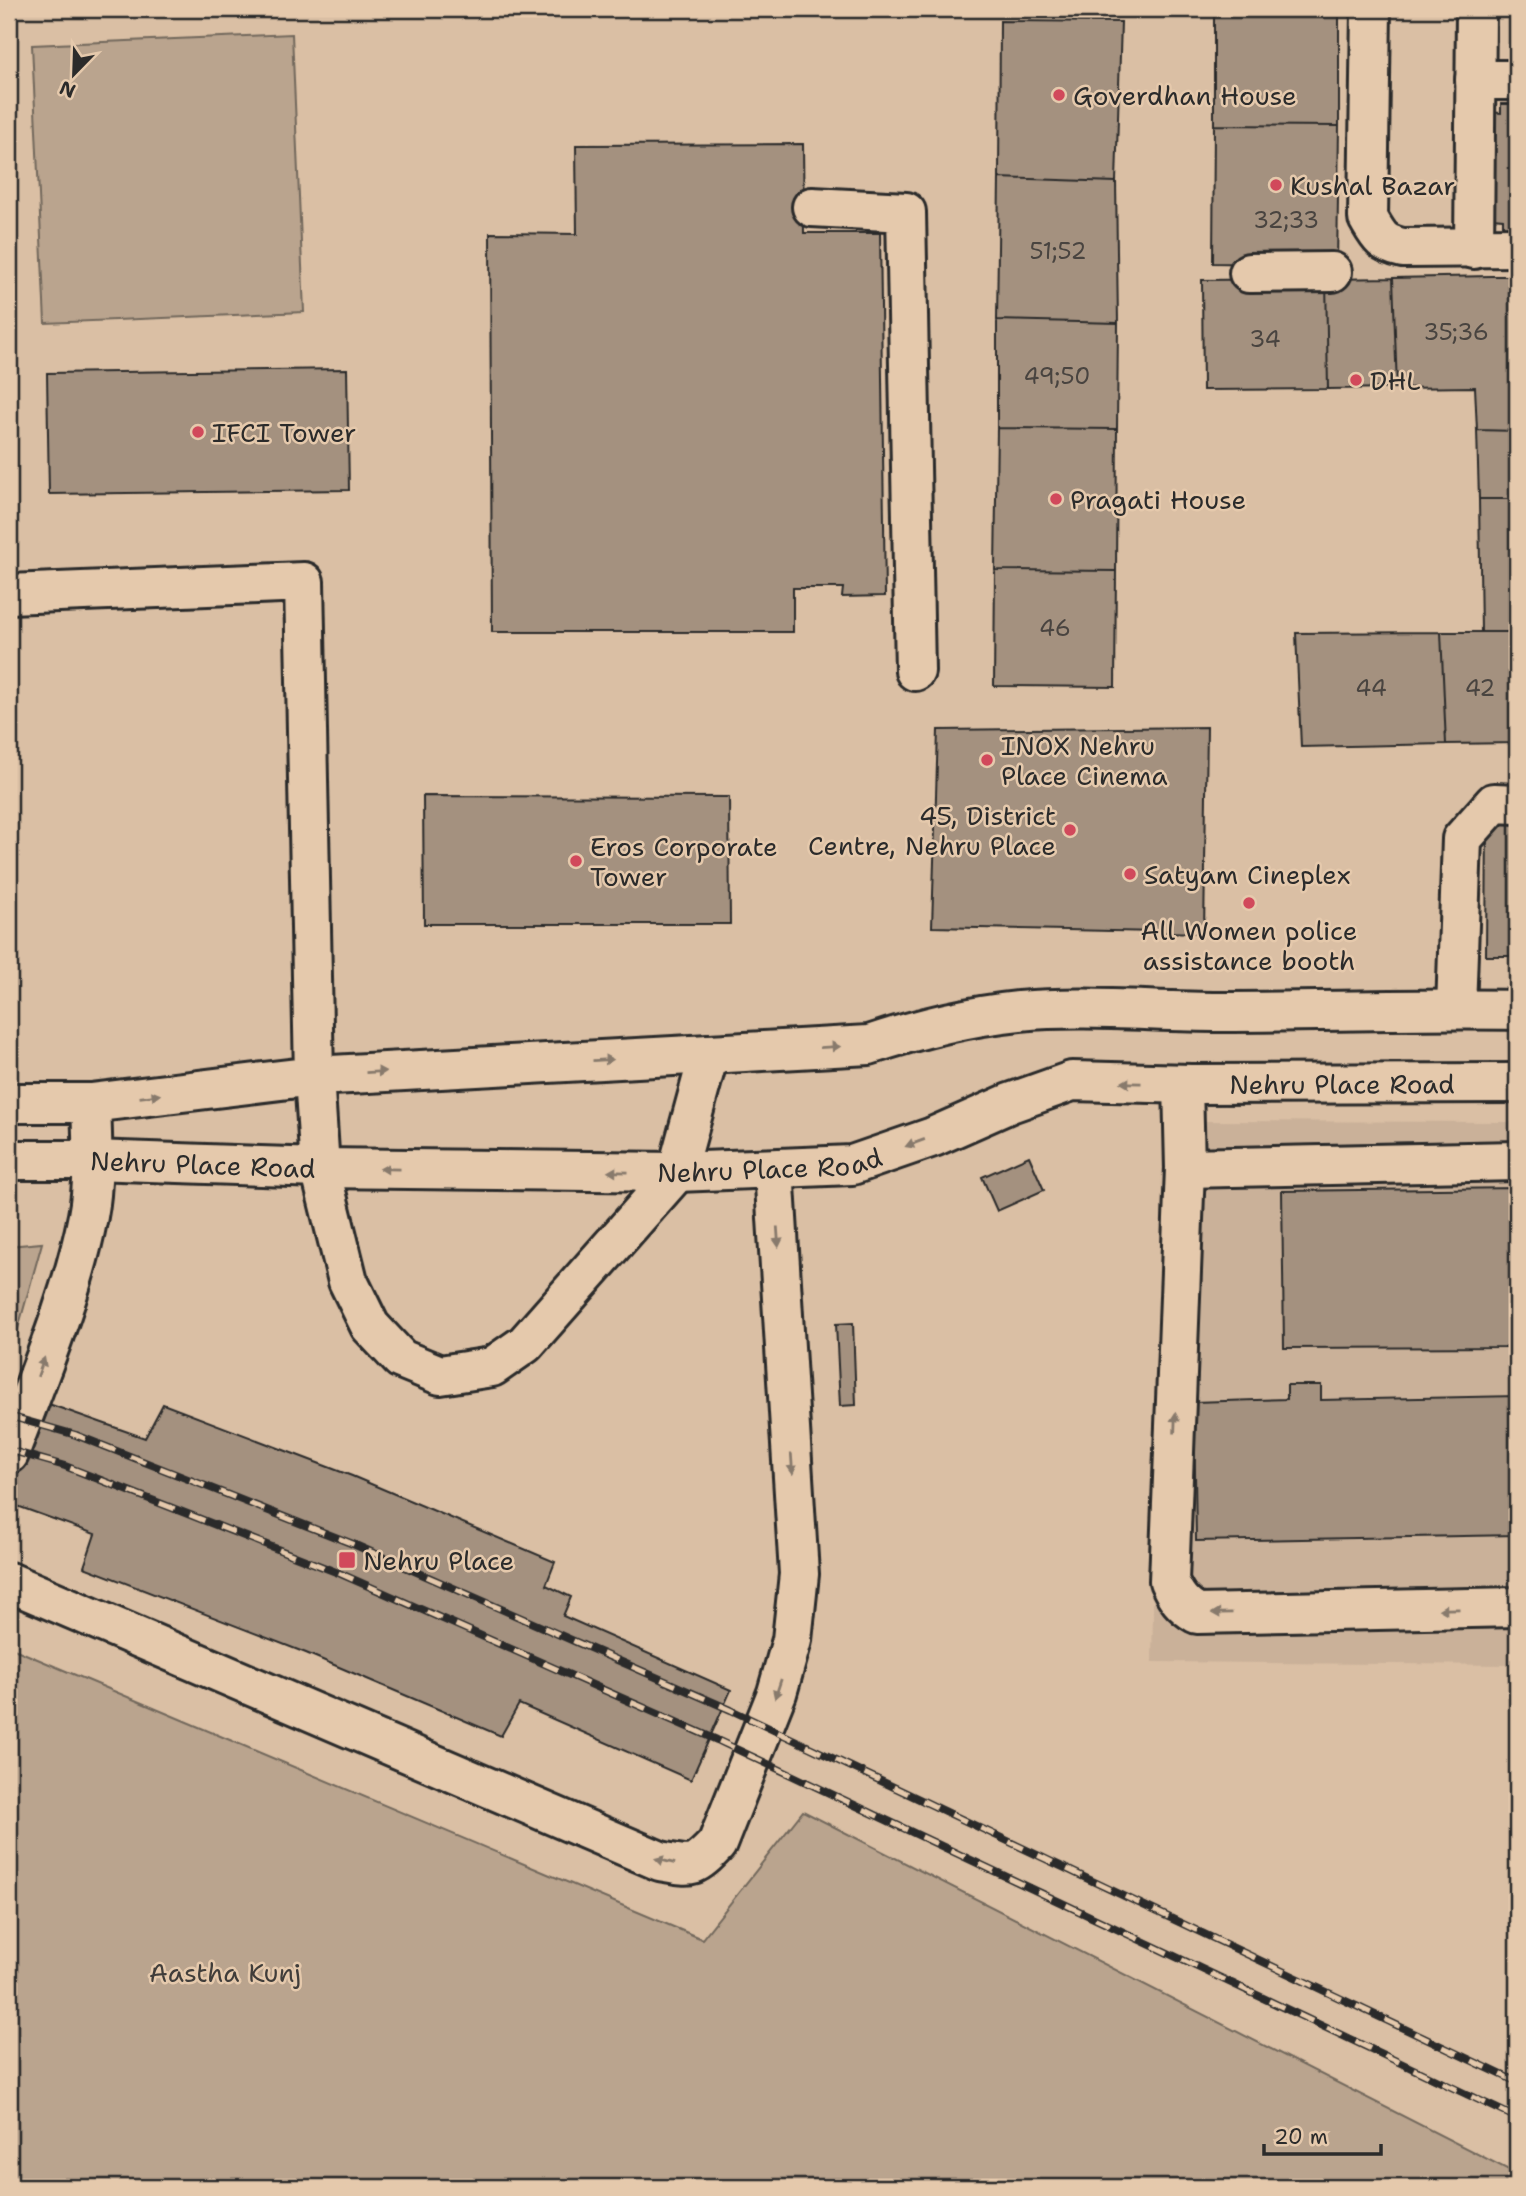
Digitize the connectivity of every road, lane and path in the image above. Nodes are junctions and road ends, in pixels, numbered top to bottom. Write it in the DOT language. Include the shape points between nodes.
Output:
graph roads {
  1 [pos="1371,9"];
  2 [pos="1476,9"];
  3 [pos="1475,80"];
  4 [pos="1517,80"];
  5 [pos="812,207"];
  6 [pos="1517,247"];
  7 [pos="1474,249"];
  8 [pos="1332,272"];
  9 [pos="1249,273"];
  10 [pos="9,594"];
  11 [pos="915,671"];
  12 [pos="1517,804"];
  13 [pos="1457,1009"];
  14 [pos="1517,1010"];
  15 [pos="709,1054"];
  16 [pos="314,1076"];
  17 [pos="1517,1083"];
  18 [pos="1183,1084"];
  19 [pos="9,1103"];
  20 [pos="91,1104"];
  21 [pos="9,1160"];
  22 [pos="92,1160"];
  23 [pos="1517,1161"];
  24 [pos="320,1168"];
  25 [pos="1185,1168"];
  26 [pos="774,1169"];
  27 [pos="677,1172"];
  28 [pos="9,1454"];
  29 [pos="9,1582"];
  30 [pos="1517,1607"];
  1 -- 7 [label="street" via="1368,218 1379,238 1390,245"];
  2 -- 3 [label="street"];
  3 -- 4 [label="street"];
  3 -- 7 [label="street"];
  5 -- 11 [label="street" via="906,212"];
  6 -- 7 [label="street"];
  8 -- 9 [label="street"];
  10 -- 16 [label="street" via="304,582"];
  12 -- 13 [label="street" via="1494,803 1462,838"];
  13 -- 14 [label="street"];
  15 -- 13 [label="street, one-way" via="869,1045 1021,1011"];
  16 -- 15 [label="street, one-way"];
  15 -- 27 [label="street"];
  20 -- 16 [label="street, one-way"];
  16 -- 24 [label="street"];
  17 -- 18 [label="street, Nehru Place Road"];
  18 -- 25 [label="street"];
  18 -- 26 [label="street, Nehru Place Road, one-way" via="1072,1082 852,1165"];
  19 -- 20 [label="street"];
  20 -- 22 [label="street"];
  21 -- 22 [label="street, Nehru Place Road"];
  22 -- 24 [label="street, Nehru Place Road"];
  28 -- 22 [label="street, one-way" via="61,1314 88,1214"];
  23 -- 25 [label="street"];
  27 -- 24 [label="street, Nehru Place Road, one-way"];
  24 -- 27 [label="street" via="348,1282 370,1326 401,1359 440,1375 492,1367 525,1344"];
  30 -- 25 [label="street, one-way" via="1197,1614 1175,1596 1169,1581"];
  26 -- 27 [label="street, Nehru Place Road"];
  26 -- 29 [label="street, one-way" via="799,1574 792,1640 777,1693 717,1844 691,1866 660,1861"];
}
